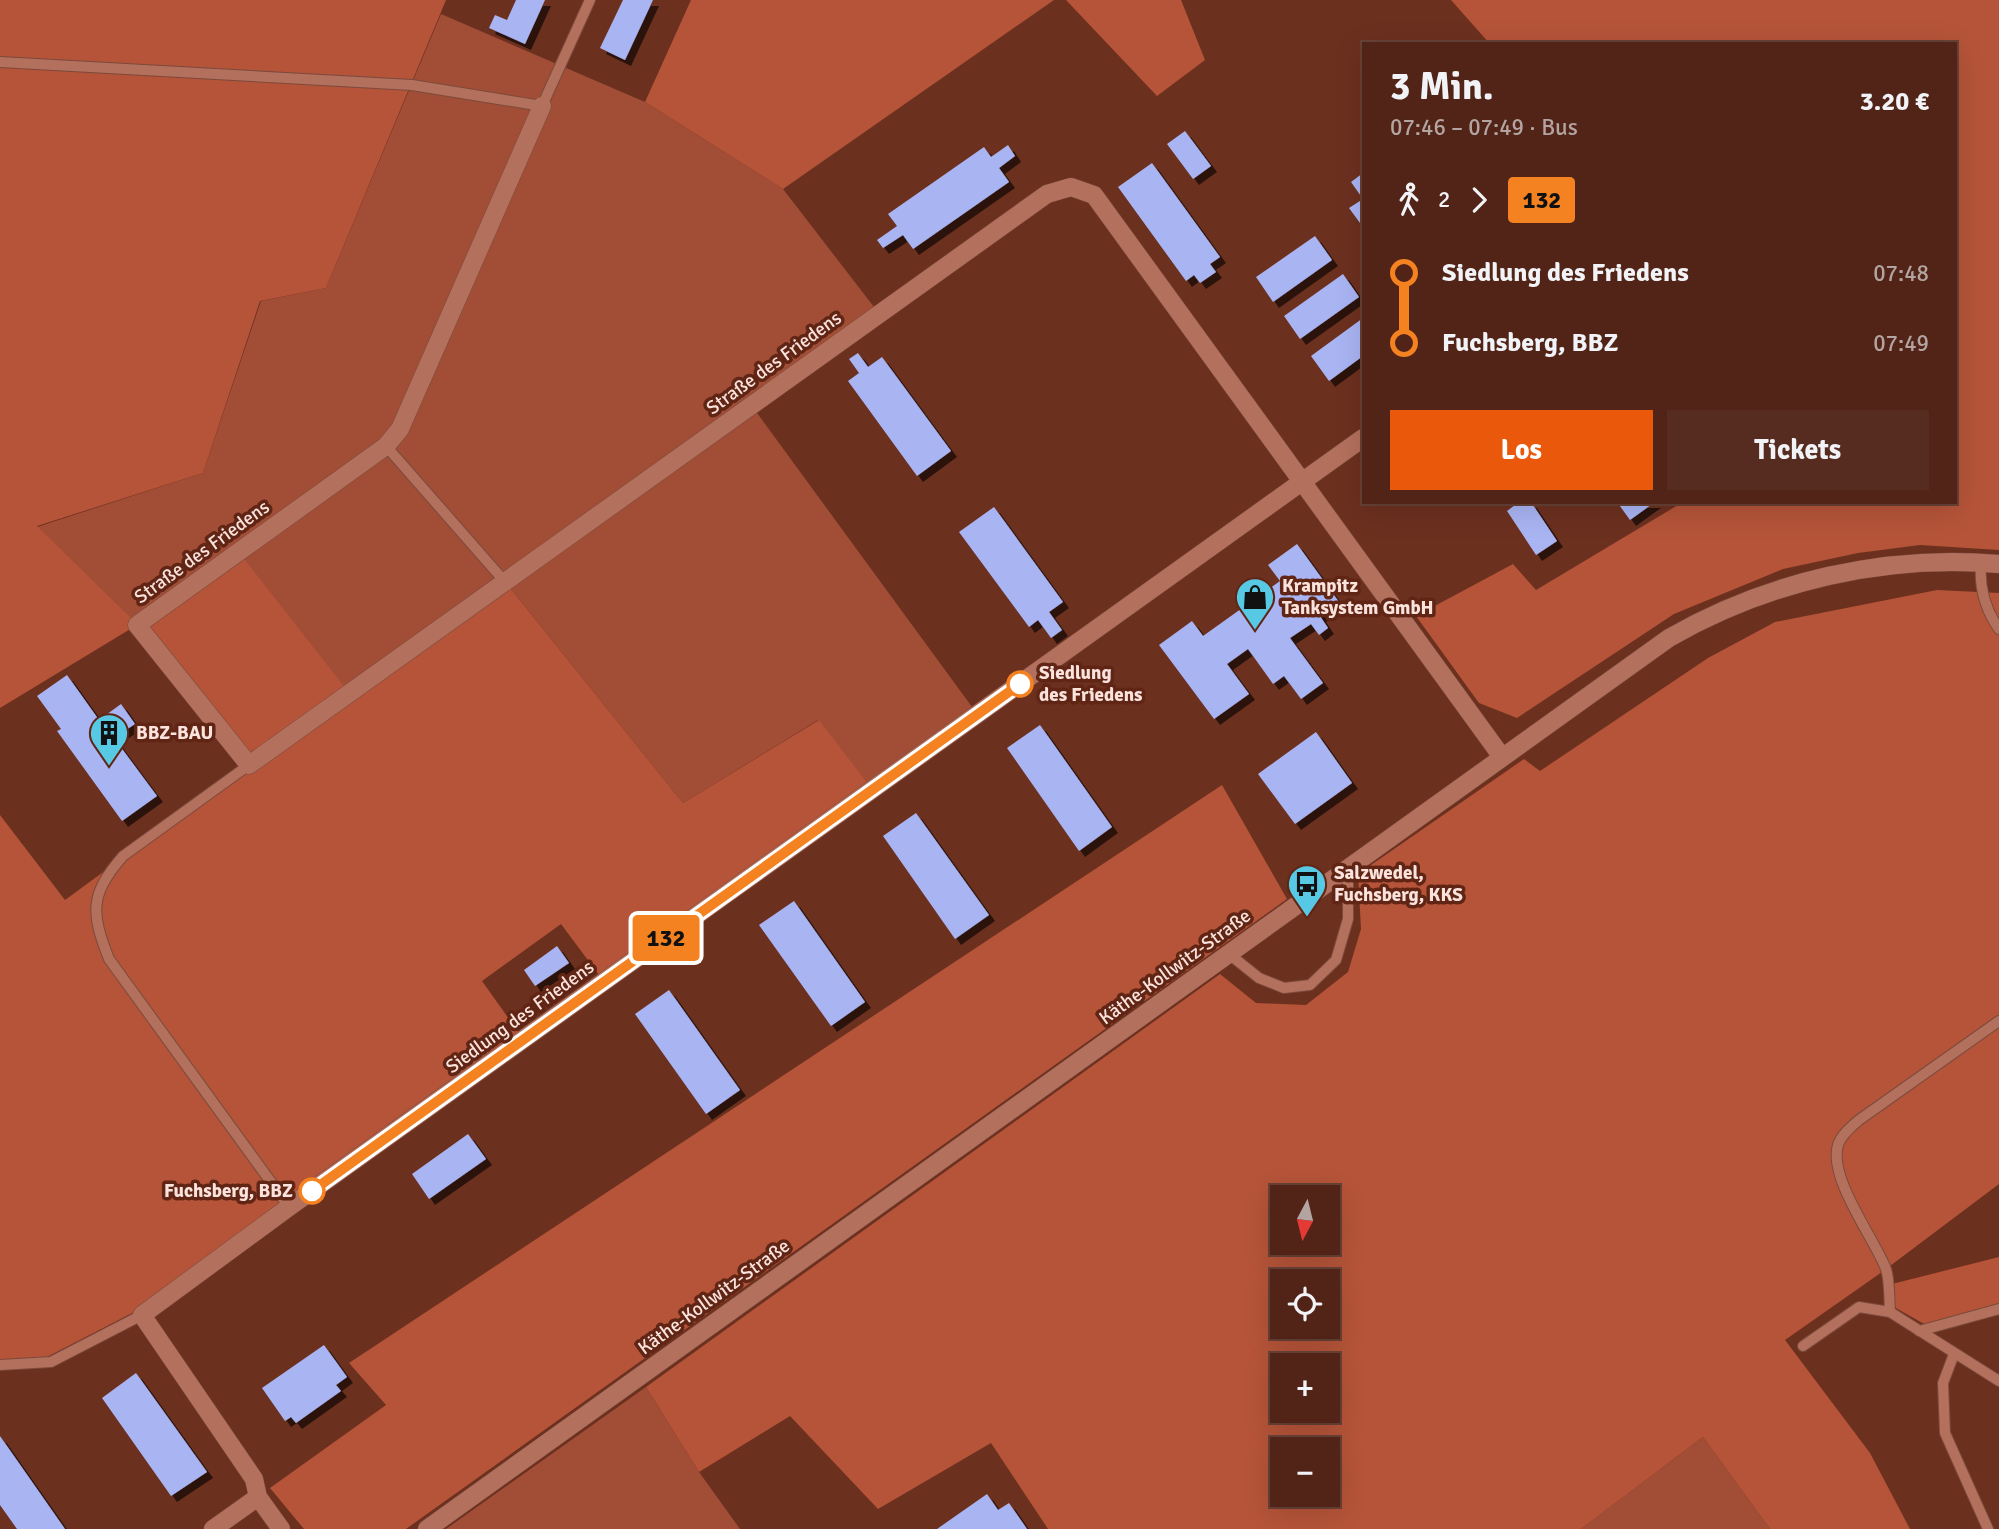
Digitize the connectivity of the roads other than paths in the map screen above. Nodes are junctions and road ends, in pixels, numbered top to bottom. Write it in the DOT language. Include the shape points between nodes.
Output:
graph roads {
  1 [pos="590,0"];
  2 [pos="0,62"];
  3 [pos="542,106"];
  4 [pos="1362,439"];
  5 [pos="386,446"];
  6 [pos="1304,482"];
  7 [pos="1980,562"];
  8 [pos="1999,564"];
  9 [pos="506,583"];
  10 [pos="1999,629"];
  11 [pos="1502,757"];
  12 [pos="249,765"];
  13 [pos="1348,868"];
  14 [pos="1229,954"];
  15 [pos="1999,1021"];
  16 [pos="289,1208"];
  17 [pos="1999,1309"];
  18 [pos="1890,1312"];
  19 [pos="142,1315"];
  20 [pos="1919,1331"];
  21 [pos="1803,1346"];
  22 [pos="1954,1354"];
  23 [pos="0,1365"];
  24 [pos="1999,1381"];
  25 [pos="258,1497"];
  26 [pos="213,1529"];
  27 [pos="281,1529"];
  28 [pos="427,1529"];
  29 [pos="1988,1529"];
  1 -- 3 [label="lane"];
  2 -- 3 [label="lane" via="412,85"];
  3 -- 5 [label="street, Straße des Friedens" via="400,429"];
  4 -- 6 [label="street, Siedlung des Friedens"];
  5 -- 9 [label="lane"];
  5 -- 12 [label="street, Straße des Friedens" via="137,625"];
  6 -- 9 [label="street, Straße des Friedens" via="1094,195 1071,187 1047,194"];
  6 -- 11 [label="street"];
  6 -- 16 [label="street, Siedlung des Friedens"];
  7 -- 8 [label="street, Käthe-Kollwitz-Straße"];
  7 -- 10 [label="lane" via="1979,583"];
  7 -- 11 [label="street, Käthe-Kollwitz-Straße" via="1860,570 1796,584 1742,603 1658,645"];
  9 -- 12 [label="street, Straße des Friedens"];
  11 -- 13 [label="street, Käthe-Kollwitz-Straße"];
  12 -- 16 [label="lane" via="123,856 100,888 98,932 109,959"];
  13 -- 14 [label="street, Käthe-Kollwitz-Straße"];
  13 -- 14 [label="lane" via="1348,919 1336,960 1310,985 1284,988 1259,978"];
  14 -- 28 [label="street, Käthe-Kollwitz-Straße"];
  15 -- 18 [label="lane" via="1859,1120 1838,1145 1845,1189 1887,1271"];
  16 -- 19 [label="street, Siedlung des Friedens"];
  17 -- 20 [label="lane"];
  18 -- 20 [label="lane"];
  18 -- 21 [label="lane" via="1859,1307"];
  19 -- 23 [label="lane" via="51,1362"];
  19 -- 25 [label="street" via="254,1479"];
  20 -- 22 [label="lane"];
  22 -- 24 [label="lane"];
  22 -- 29 [label="lane" via="1943,1383 1945,1433"];
  25 -- 26 [label="street"];
  25 -- 27 [label="street"];
}
